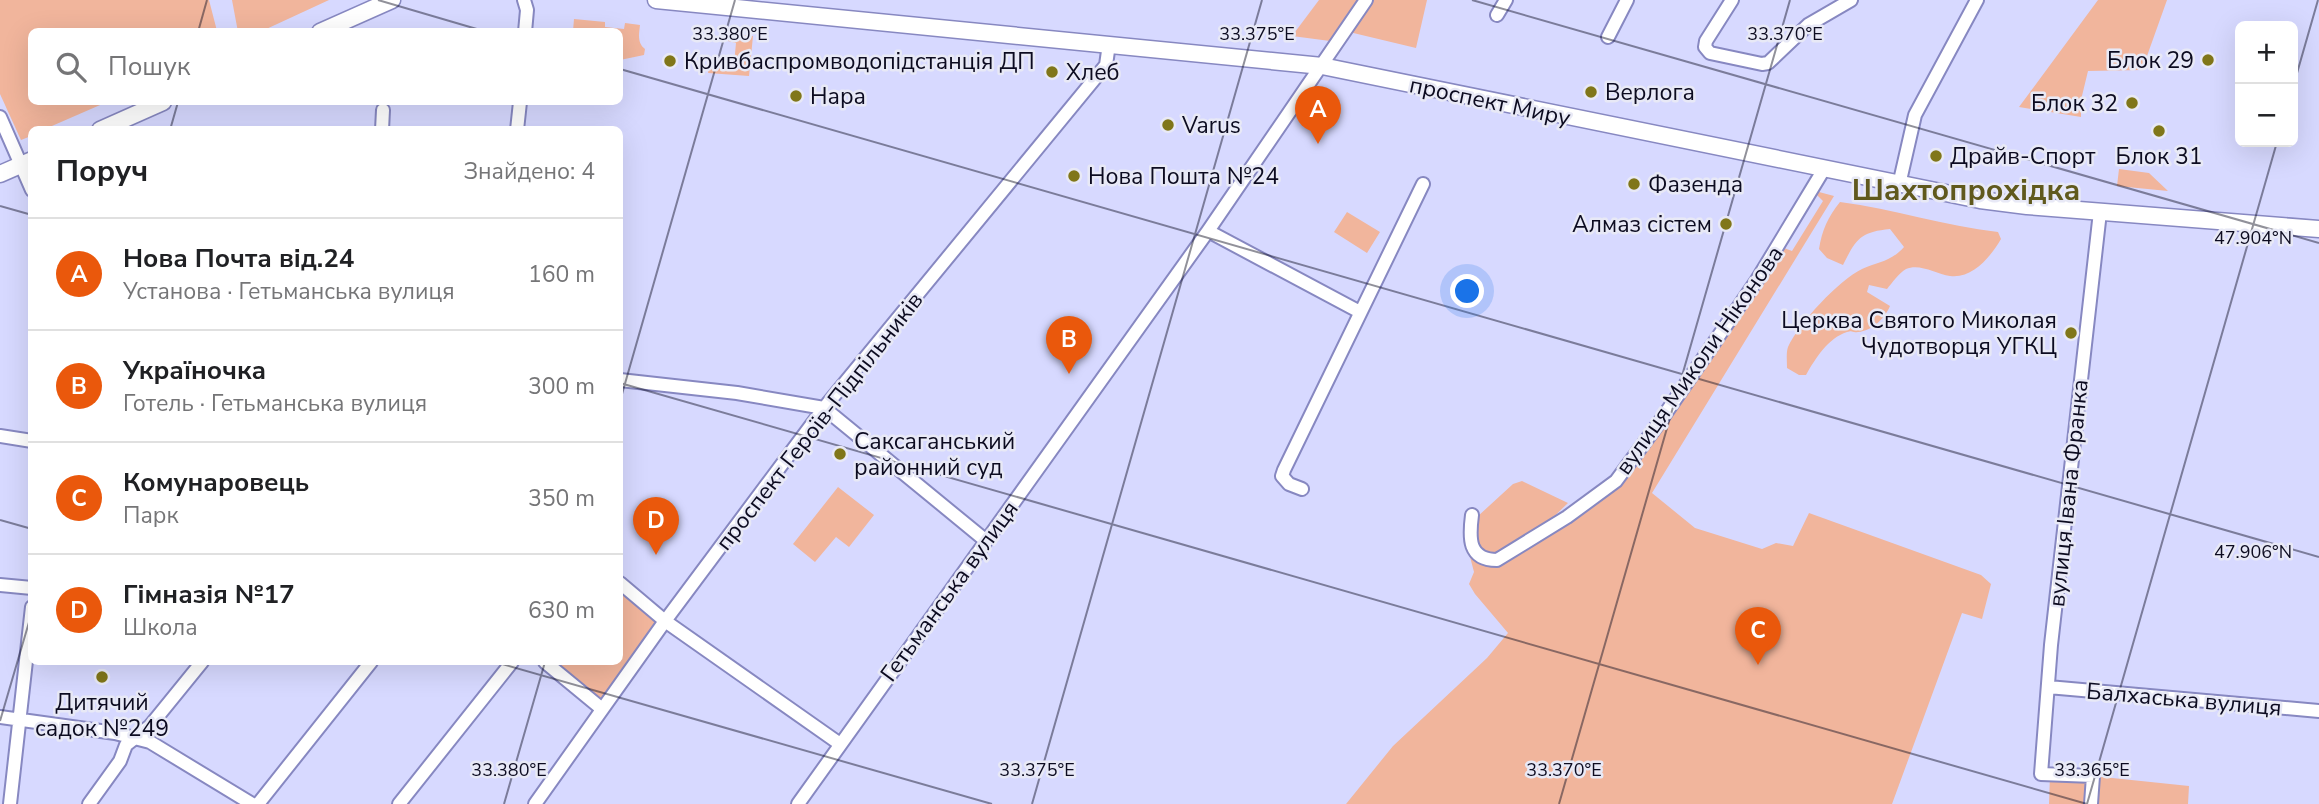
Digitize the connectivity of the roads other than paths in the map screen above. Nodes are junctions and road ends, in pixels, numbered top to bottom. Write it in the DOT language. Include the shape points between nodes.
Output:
graph roads {
  1 [pos="392,0"];
  2 [pos="524,0"];
  3 [pos="656,0"];
  4 [pos="1366,0"];
  5 [pos="1506,0"];
  6 [pos="1627,0"];
  7 [pos="1732,0"];
  8 [pos="1851,0"];
  9 [pos="1977,0"];
  10 [pos="1497,15"];
  11 [pos="329,28"];
  12 [pos="525,28"];
  13 [pos="1608,37"];
  14 [pos="1109,44"];
  15 [pos="1322,66"];
  16 [pos="156,105"];
  17 [pos="520,105"];
  18 [pos="383,110"];
  19 [pos="0,117"];
  20 [pos="109,126"];
  21 [pos="382,126"];
  22 [pos="517,126"];
  23 [pos="26,162"];
  24 [pos="1824,169"];
  25 [pos="0,174"];
  26 [pos="1423,184"];
  27 [pos="1899,185"];
  28 [pos="2100,212"];
  29 [pos="2319,229"];
  30 [pos="1208,231"];
  31 [pos="1360,312"];
  32 [pos="623,380"];
  33 [pos="824,408"];
  34 [pos="0,436"];
  35 [pos="28,440"];
  36 [pos="1302,489"];
  37 [pos="1472,514"];
  38 [pos="985,541"];
  39 [pos="0,585"];
  40 [pos="623,586"];
  41 [pos="28,588"];
  42 [pos="665,621"];
  43 [pos="28,641"];
  44 [pos="200,665"];
  45 [pos="368,665"];
  46 [pos="510,665"];
  47 [pos="549,665"];
  48 [pos="2048,687"];
  49 [pos="602,709"];
  50 [pos="2319,711"];
  51 [pos="0,717"];
  52 [pos="19,719"];
  53 [pos="133,737"];
  54 [pos="840,744"];
  55 [pos="10,804"];
  56 [pos="89,804"];
  57 [pos="252,804"];
  58 [pos="258,804"];
  59 [pos="399,804"];
  60 [pos="536,804"];
  61 [pos="798,804"];
  62 [pos="2091,804"];
  1 -- 11 [label="main road"];
  2 -- 12 [label="street"];
  3 -- 14 [label="main road, проспект Миру"];
  4 -- 15 [label="street, Гетьманська вулиця"];
  5 -- 10 [label="street"];
  6 -- 13 [label="street"];
  7 -- 8 [label="street" via="1705,47 1762,64 1808,25"];
  9 -- 27 [label="street" via="1915,115"];
  14 -- 15 [label="main road, проспект Миру"];
  14 -- 33 [label="street, проспект Героїв-Підпільників" via="1106,65"];
  15 -- 24 [label="main road, проспект Миру"];
  15 -- 30 [label="street, Гетьманська вулиця"];
  16 -- 20 [label="main road"];
  17 -- 22 [label="street"];
  18 -- 21 [label="street"];
  19 -- 23 [label="street"];
  23 -- 25 [label="main road"];
  24 -- 27 [label="main road, проспект Миру"];
  24 -- 37 [label="street, вулиця Миколи Ніконова" via="1757,280 1615,481 1497,560 1485,560 1472,546"];
  26 -- 31 [label="street"];
  27 -- 28 [label="main road, проспект Миру" via="1980,200"];
  28 -- 29 [label="main road, проспект Миру"];
  28 -- 48 [label="street, вулиця Івана Франка"];
  30 -- 31 [label="street"];
  30 -- 38 [label="street, Гетьманська вулиця"];
  31 -- 36 [label="street" via="1282,476"];
  32 -- 33 [label="street"];
  33 -- 38 [label="street"];
  33 -- 42 [label="street, проспект Героїв-Підпільників"];
  34 -- 35 [label="street"];
  38 -- 54 [label="street, Гетьманська вулиця"];
  39 -- 41 [label="street"];
  40 -- 42 [label="street"];
  42 -- 49 [label="street, проспект Героїв-Підпільників"];
  42 -- 54 [label="street"];
  43 -- 52 [label="street"];
  44 -- 53 [label="street" via="150,726"];
  45 -- 58 [label="street"];
  46 -- 59 [label="street"];
  47 -- 49 [label="street"];
  48 -- 50 [label="street, Балхаська вулиця"];
  48 -- 62 [label="street, вулиця Івана Франка" via="2041,774 2093,776"];
  49 -- 60 [label="street, проспект Героїв-Підпільників"];
  51 -- 52 [label="street"];
  52 -- 53 [label="street"];
  52 -- 55 [label="street"];
  53 -- 56 [label="street"];
  53 -- 57 [label="street" via="165,749"];
  54 -- 61 [label="street, Гетьманська вулиця"];
}
